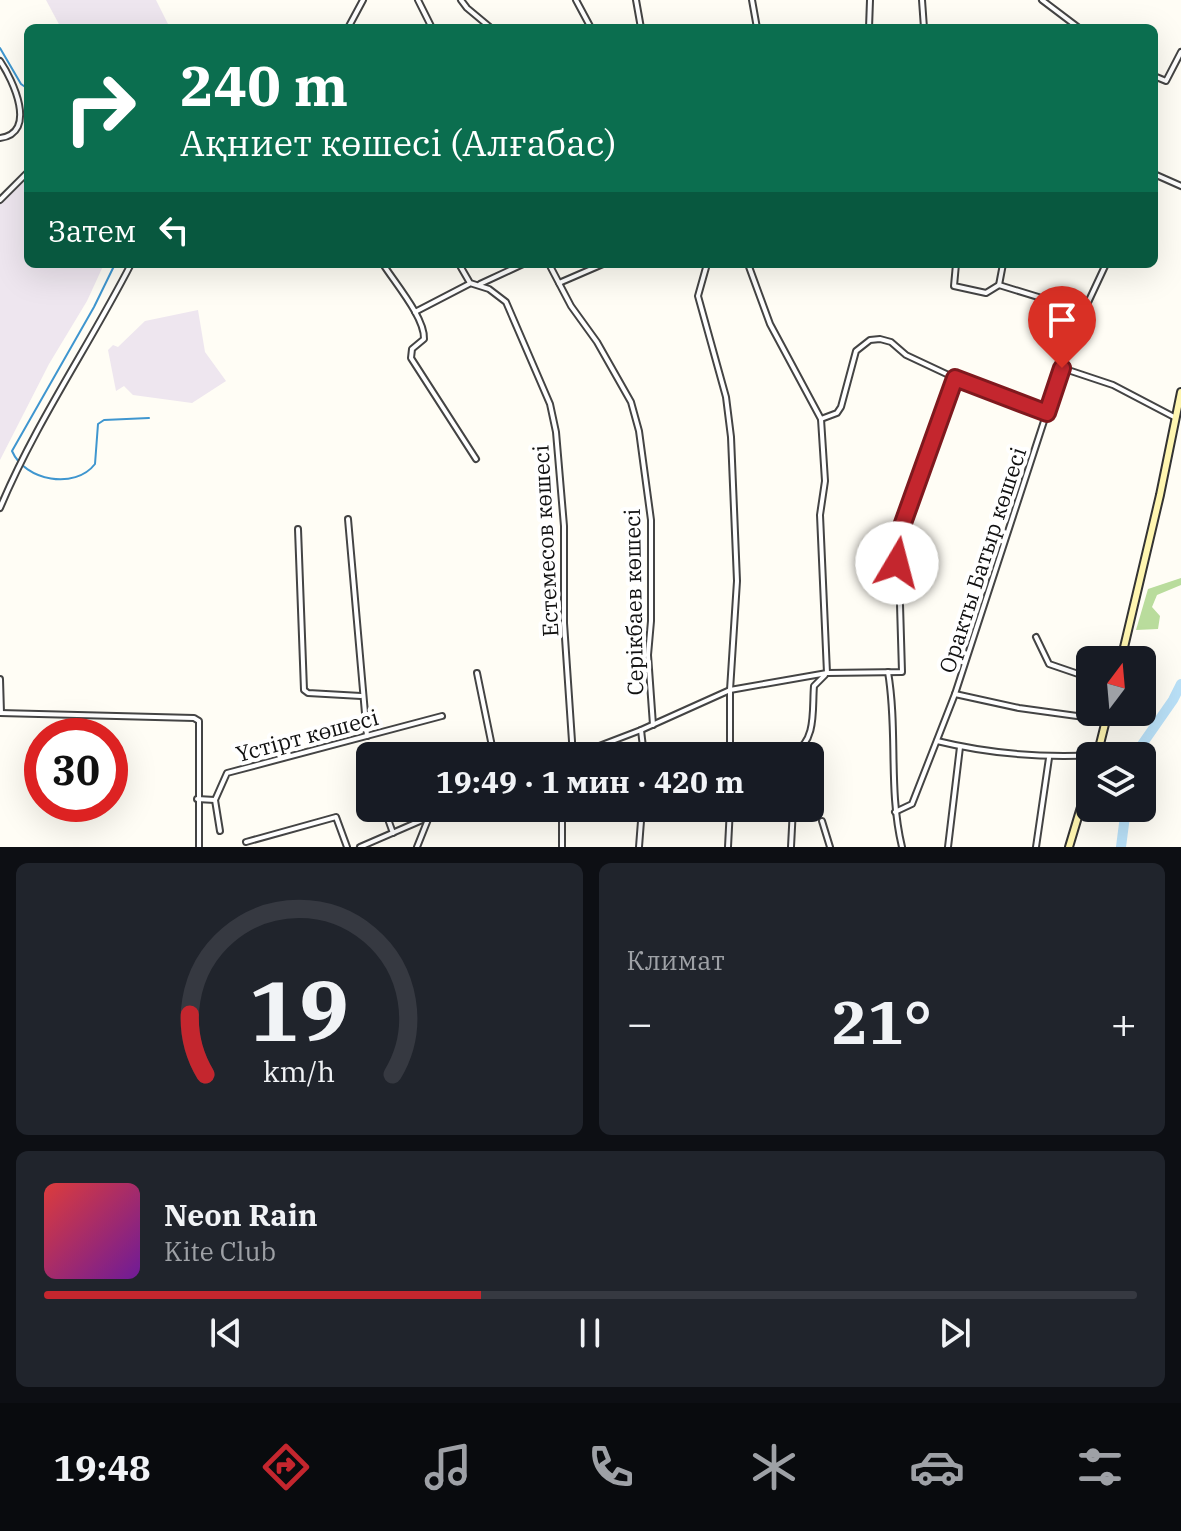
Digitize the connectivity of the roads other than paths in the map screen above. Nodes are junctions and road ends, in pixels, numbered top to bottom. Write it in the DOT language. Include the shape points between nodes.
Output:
graph roads {
  1 [pos="363,0"];
  2 [pos="418,0"];
  3 [pos="461,0"];
  4 [pos="576,0"];
  5 [pos="636,0"];
  6 [pos="752,0"];
  7 [pos="870,0"];
  8 [pos="922,0"];
  9 [pos="1042,0"];
  10 [pos="353,19"];
  11 [pos="350,24"];
  12 [pos="355,24"];
  13 [pos="430,24"];
  14 [pos="486,24"];
  15 [pos="589,24"];
  16 [pos="640,24"];
  17 [pos="756,24"];
  18 [pos="869,24"];
  19 [pos="924,24"];
  20 [pos="1074,24"];
  21 [pos="1181,52"];
  22 [pos="0,61"];
  23 [pos="1158,78"];
  24 [pos="0,138"];
  25 [pos="24,176"];
  26 [pos="1158,176"];
  27 [pos="1181,186"];
  28 [pos="0,200"];
  29 [pos="129,268"];
  30 [pos="386,268"];
  31 [pos="461,268"];
  32 [pos="514,268"];
  33 [pos="551,268"];
  34 [pos="585,268"];
  35 [pos="706,268"];
  36 [pos="749,268"];
  37 [pos="955,268"];
  38 [pos="1002,268"];
  39 [pos="1104,268"];
  40 [pos="470,283"];
  41 [pos="559,283"];
  42 [pos="478,285"];
  43 [pos="999,285"];
  44 [pos="1084,311"];
  45 [pos="415,312"];
  46 [pos="1062,368"];
  47 [pos="955,378"];
  48 [pos="1181,392"];
  49 [pos="1047,413"];
  50 [pos="1176,418"];
  51 [pos="821,419"];
  52 [pos="476,459"];
  53 [pos="0,508"];
  54 [pos="348,519"];
  55 [pos="298,529"];
  56 [pos="1036,637"];
  57 [pos="1124,646"];
  58 [pos="888,672"];
  59 [pos="477,673"];
  60 [pos="827,673"];
  61 [pos="1076,673"];
  62 [pos="0,679"];
  63 [pos="730,690"];
  64 [pos="955,694"];
  65 [pos="361,696"];
  66 [pos="1,713"];
  67 [pos="1076,713"];
  68 [pos="442,716"];
  69 [pos="653,725"];
  70 [pos="641,730"];
  71 [pos="367,736"];
  72 [pos="937,741"];
  73 [pos="491,742"];
  74 [pos="572,742"];
  75 [pos="610,742"];
  76 [pos="642,742"];
  77 [pos="730,742"];
  78 [pos="807,742"];
  79 [pos="960,747"];
  80 [pos="1076,756"];
  81 [pos="1049,757"];
  82 [pos="197,799"];
  83 [pos="215,800"];
  84 [pos="895,812"];
  85 [pos="389,822"];
  86 [pos="418,822"];
  87 [pos="427,822"];
  88 [pos="562,822"];
  89 [pos="641,822"];
  90 [pos="729,822"];
  91 [pos="792,822"];
  92 [pos="822,822"];
  93 [pos="1076,822"];
  94 [pos="220,831"];
  95 [pos="393,833"];
  96 [pos="246,842"];
  97 [pos="199,847"];
  98 [pos="347,847"];
  99 [pos="360,847"];
  100 [pos="417,847"];
  101 [pos="562,847"];
  102 [pos="639,847"];
  103 [pos="728,847"];
  104 [pos="791,847"];
  105 [pos="830,847"];
  106 [pos="902,847"];
  107 [pos="948,847"];
  108 [pos="1036,847"];
  109 [pos="1069,847"];
  1 -- 10 [label="street"];
  2 -- 13 [label="street"];
  3 -- 14 [label="street"];
  4 -- 15 [label="street"];
  5 -- 16 [label="street"];
  6 -- 17 [label="street"];
  7 -- 18 [label="street"];
  8 -- 19 [label="street"];
  9 -- 20 [label="street"];
  10 -- 11 [label="street"];
  10 -- 12 [label="street"];
  21 -- 23 [label="street" via="1166,81"];
  22 -- 24 [label="street" via="19,98 20,116 15,132"];
  25 -- 28 [label="street"];
  26 -- 27 [label="street"];
  29 -- 53 [label="street" via="39,425"];
  30 -- 45 [label="street"];
  31 -- 40 [label="street"];
  32 -- 42 [label="street"];
  33 -- 41 [label="street, Серікбаев көшесі"];
  34 -- 41 [label="street"];
  35 -- 63 [label="street" via="698,296 726,397 731,437 737,581"];
  36 -- 51 [label="street" via="770,324"];
  37 -- 43 [label="street" via="956,288 986,293"];
  38 -- 43 [label="street"];
  39 -- 44 [label="street, Оракты Батыр көшесі"];
  40 -- 42 [label="street, Естемесов көшесі"];
  40 -- 45 [label="street"];
  41 -- 69 [label="street, Серікбаев көшесі" via="631,402 639,431 651,520 648,655"];
  42 -- 74 [label="street, Естемесов көшесі" via="506,302 550,404 556,432"];
  43 -- 44 [label="street"];
  44 -- 46 [label="street, Оракты Батыр көшесі"];
  45 -- 52 [label="street" via="425,337 412,349 411,358"];
  46 -- 49 [label="street, Оракты Батыр көшесі"];
  46 -- 50 [label="street" via="1113,385"];
  47 -- 49 [label="street"];
  47 -- 51 [label="street" via="891,342 870,340 856,351 841,407"];
  47 -- 58 [label="street" via="898,537 902,672"];
  48 -- 50 [label="main road"];
  49 -- 64 [label="street, Оракты Батыр көшесі"];
  50 -- 57 [label="main road"];
  51 -- 60 [label="street"];
  54 -- 65 [label="street"];
  55 -- 65 [label="street" via="304,690"];
  56 -- 61 [label="street" via="1049,664"];
  58 -- 60 [label="street"];
  58 -- 84 [label="street"];
  59 -- 73 [label="street"];
  60 -- 63 [label="street"];
  60 -- 78 [label="street" via="814,686"];
  62 -- 66 [label="street"];
  63 -- 69 [label="street"];
  63 -- 77 [label="street"];
  64 -- 67 [label="street"];
  64 -- 72 [label="street, Оракты Батыр көшесі"];
  65 -- 71 [label="street"];
  66 -- 82 [label="street" via="194,718 199,721"];
  68 -- 71 [label="street, Үстірт көшесі"];
  69 -- 70 [label="street"];
  70 -- 75 [label="street"];
  70 -- 76 [label="street"];
  71 -- 83 [label="street, Үстірт көшесі" via="227,773"];
  72 -- 79 [label="street"];
  72 -- 84 [label="street, Оракты Батыр көшесі" via="912,804"];
  79 -- 81 [label="street"];
  79 -- 107 [label="street"];
  80 -- 81 [label="street"];
  81 -- 108 [label="street"];
  82 -- 83 [label="street"];
  82 -- 97 [label="street"];
  83 -- 94 [label="street"];
  84 -- 106 [label="street"];
  85 -- 95 [label="street"];
  86 -- 95 [label="street"];
  87 -- 100 [label="street"];
  88 -- 101 [label="street"];
  89 -- 102 [label="street"];
  90 -- 103 [label="street"];
  91 -- 104 [label="street"];
  92 -- 105 [label="street"];
  93 -- 109 [label="main road"];
  95 -- 99 [label="street"];
  96 -- 98 [label="street" via="336,817"];
}
